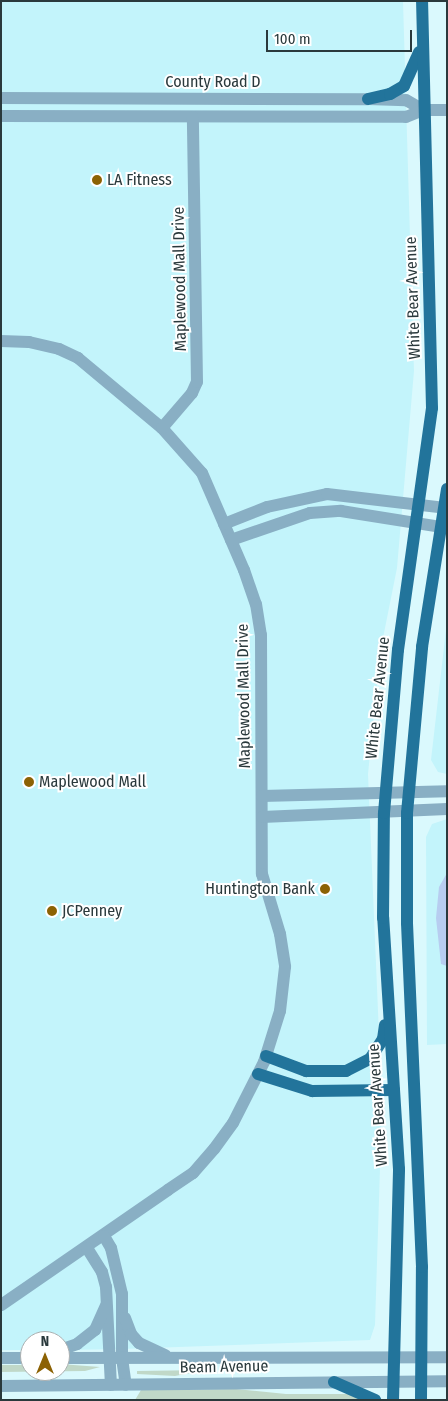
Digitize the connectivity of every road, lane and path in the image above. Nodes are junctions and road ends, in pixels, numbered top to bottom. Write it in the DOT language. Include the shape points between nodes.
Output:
graph roads {
  1 [pos="422,1"];
  2 [pos="422,43"];
  3 [pos="1,98"];
  4 [pos="368,99"];
  5 [pos="423,110"];
  6 [pos="447,110"];
  7 [pos="1,116"];
  8 [pos="193,117"];
  9 [pos="1,341"];
  10 [pos="162,428"];
  11 [pos="447,489"];
  12 [pos="421,504"];
  13 [pos="446,508"];
  14 [pos="224,524"];
  15 [pos="418,524"];
  16 [pos="444,528"];
  17 [pos="231,540"];
  18 [pos="447,791"];
  19 [pos="408,793"];
  20 [pos="385,794"];
  21 [pos="262,796"];
  22 [pos="447,809"];
  23 [pos="407,813"];
  24 [pos="384,814"];
  25 [pos="262,817"];
  26 [pos="388,1005"];
  27 [pos="266,1056"];
  28 [pos="258,1074"];
  29 [pos="394,1090"];
  30 [pos="104,1236"];
  31 [pos="87,1248"];
  32 [pos="108,1300"];
  33 [pos="1,1305"];
  34 [pos="122,1308"];
  35 [pos="70,1346"];
  36 [pos="447,1357"];
  37 [pos="1,1358"];
  38 [pos="20,1358"];
  39 [pos="70,1358"];
  40 [pos="115,1358"];
  41 [pos="172,1358"];
  42 [pos="394,1358"];
  43 [pos="422,1358"];
  44 [pos="447,1381"];
  45 [pos="334,1382"];
  46 [pos="394,1382"];
  47 [pos="421,1382"];
  48 [pos="111,1385"];
  49 [pos="126,1385"];
  50 [pos="1,1386"];
  51 [pos="375,1400"];
  52 [pos="393,1400"];
  53 [pos="421,1400"];
  1 -- 2 [label="main road, White Bear Avenue"];
  2 -- 4 [label="main road" via="411,76 404,86 390,94"];
  2 -- 5 [label="main road, White Bear Avenue"];
  3 -- 4 [label="street, County Road D"];
  4 -- 5 [label="street, County Road D" via="406,100"];
  5 -- 6 [label="street, County Road D"];
  5 -- 8 [label="street, County Road D" via="406,116"];
  5 -- 12 [label="main road, White Bear Avenue" via="432,376"];
  7 -- 8 [label="street, County Road D"];
  8 -- 10 [label="street, Maplewood Mall Drive" via="198,382"];
  9 -- 10 [label="street, Maplewood Mall Drive" via="29,342 59,349 78,358"];
  10 -- 14 [label="street, Maplewood Mall Drive" via="202,473"];
  11 -- 13 [label="main road"];
  12 -- 13 [label="street"];
  12 -- 14 [label="street" via="327,494 267,507"];
  12 -- 15 [label="main road, White Bear Avenue"];
  13 -- 16 [label="main road"];
  14 -- 17 [label="street, Maplewood Mall Drive"];
  15 -- 16 [label="street"];
  15 -- 17 [label="street" via="341,511 310,513"];
  15 -- 20 [label="main road, White Bear Avenue" via="398,650"];
  16 -- 19 [label="main road" via="422,648"];
  17 -- 21 [label="street, Maplewood Mall Drive" via="256,604 261,634"];
  18 -- 19 [label="street"];
  19 -- 20 [label="street"];
  19 -- 23 [label="main road"];
  20 -- 21 [label="street"];
  20 -- 24 [label="main road, White Bear Avenue"];
  21 -- 25 [label="street, Maplewood Mall Drive"];
  22 -- 23 [label="street"];
  23 -- 24 [label="street"];
  23 -- 43 [label="main road" via="407,923 421,1243"];
  24 -- 25 [label="street"];
  24 -- 26 [label="main road, White Bear Avenue" via="383,918"];
  25 -- 27 [label="street, Maplewood Mall Drive" via="262,874 280,934 285,967 280,1010"];
  26 -- 27 [label="main road" via="384,1039 370,1059 360,1066 320,1072 284,1065"];
  26 -- 29 [label="main road, White Bear Avenue"];
  27 -- 28 [label="street, Maplewood Mall Drive"];
  28 -- 29 [label="main road" via="312,1091"];
  28 -- 30 [label="street, Maplewood Mall Drive" via="233,1123 198,1167"];
  29 -- 42 [label="main road, White Bear Avenue" via="399,1169"];
  30 -- 31 [label="street, Maplewood Mall Drive"];
  30 -- 34 [label="street" via="112,1248 117,1267"];
  31 -- 32 [label="street" via="102,1272"];
  31 -- 33 [label="street, Maplewood Mall Drive"];
  32 -- 35 [label="street" via="95,1330"];
  32 -- 40 [label="street"];
  34 -- 40 [label="street"];
  34 -- 41 [label="street" via="131,1334 139,1343"];
  36 -- 43 [label="street, Beam Avenue"];
  37 -- 38 [label="street"];
  39 -- 40 [label="street, Beam Avenue"];
  40 -- 41 [label="street, Beam Avenue"];
  40 -- 48 [label="street"];
  40 -- 49 [label="street"];
  41 -- 42 [label="street, Beam Avenue"];
  42 -- 43 [label="street, Beam Avenue"];
  42 -- 46 [label="main road, White Bear Avenue"];
  43 -- 47 [label="main road"];
  44 -- 47 [label="street, Beam Avenue"];
  45 -- 46 [label="street, Beam Avenue"];
  45 -- 49 [label="street, Beam Avenue"];
  45 -- 51 [label="main road"];
  46 -- 47 [label="street, Beam Avenue"];
  46 -- 52 [label="main road, White Bear Avenue"];
  47 -- 53 [label="main road"];
  48 -- 49 [label="street, Beam Avenue"];
  48 -- 50 [label="street, Beam Avenue"];
}
